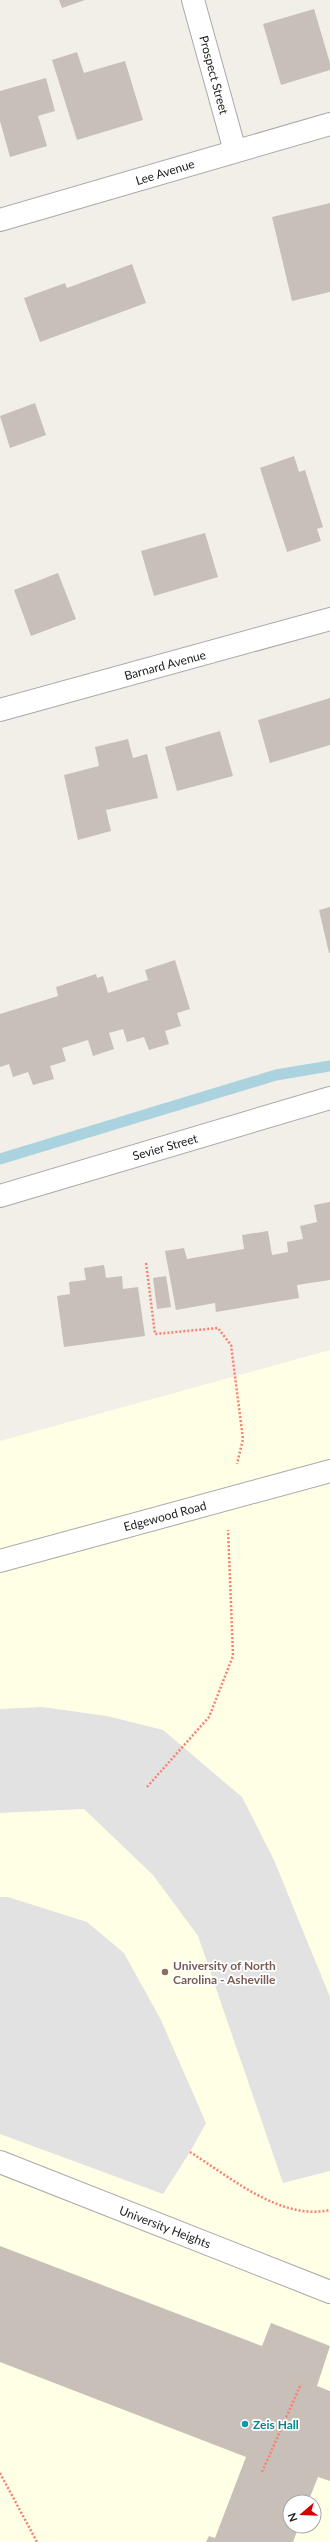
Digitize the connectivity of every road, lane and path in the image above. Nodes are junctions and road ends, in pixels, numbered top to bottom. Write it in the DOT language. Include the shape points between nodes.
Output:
graph roads {
  1 [pos="193,0"];
  2 [pos="330,124"];
  3 [pos="234,151"];
  4 [pos="0,220"];
  5 [pos="330,619"];
  6 [pos="0,710"];
  7 [pos="330,1098"];
  8 [pos="0,1196"];
  9 [pos="146,1263"];
  10 [pos="242,1439"];
  11 [pos="330,1471"];
  12 [pos="228,1528"];
  13 [pos="0,1561"];
  14 [pos="147,1787"];
  15 [pos="190,2152"];
  16 [pos="0,2162"];
  17 [pos="330,2210"];
  18 [pos="330,2292"];
  19 [pos="301,2384"];
  20 [pos="262,2472"];
  21 [pos="0,2473"];
  22 [pos="37,2542"];
  1 -- 3 [label="street, Prospect Street"];
  2 -- 3 [label="street, Lee Avenue"];
  3 -- 4 [label="street, Lee Avenue"];
  5 -- 6 [label="street, Barnard Avenue"];
  7 -- 8 [label="street, Sevier Street"];
  9 -- 10 [label="path" via="155,1334 218,1328 231,1345"];
  11 -- 13 [label="street, Edgewood Road"];
  12 -- 14 [label="path" via="233,1656 209,1717"];
  15 -- 17 [label="path" via="274,2205 299,2211"];
  16 -- 18 [label="street, University Heights"];
  19 -- 20 [label="path"];
  21 -- 22 [label="path"];
}
